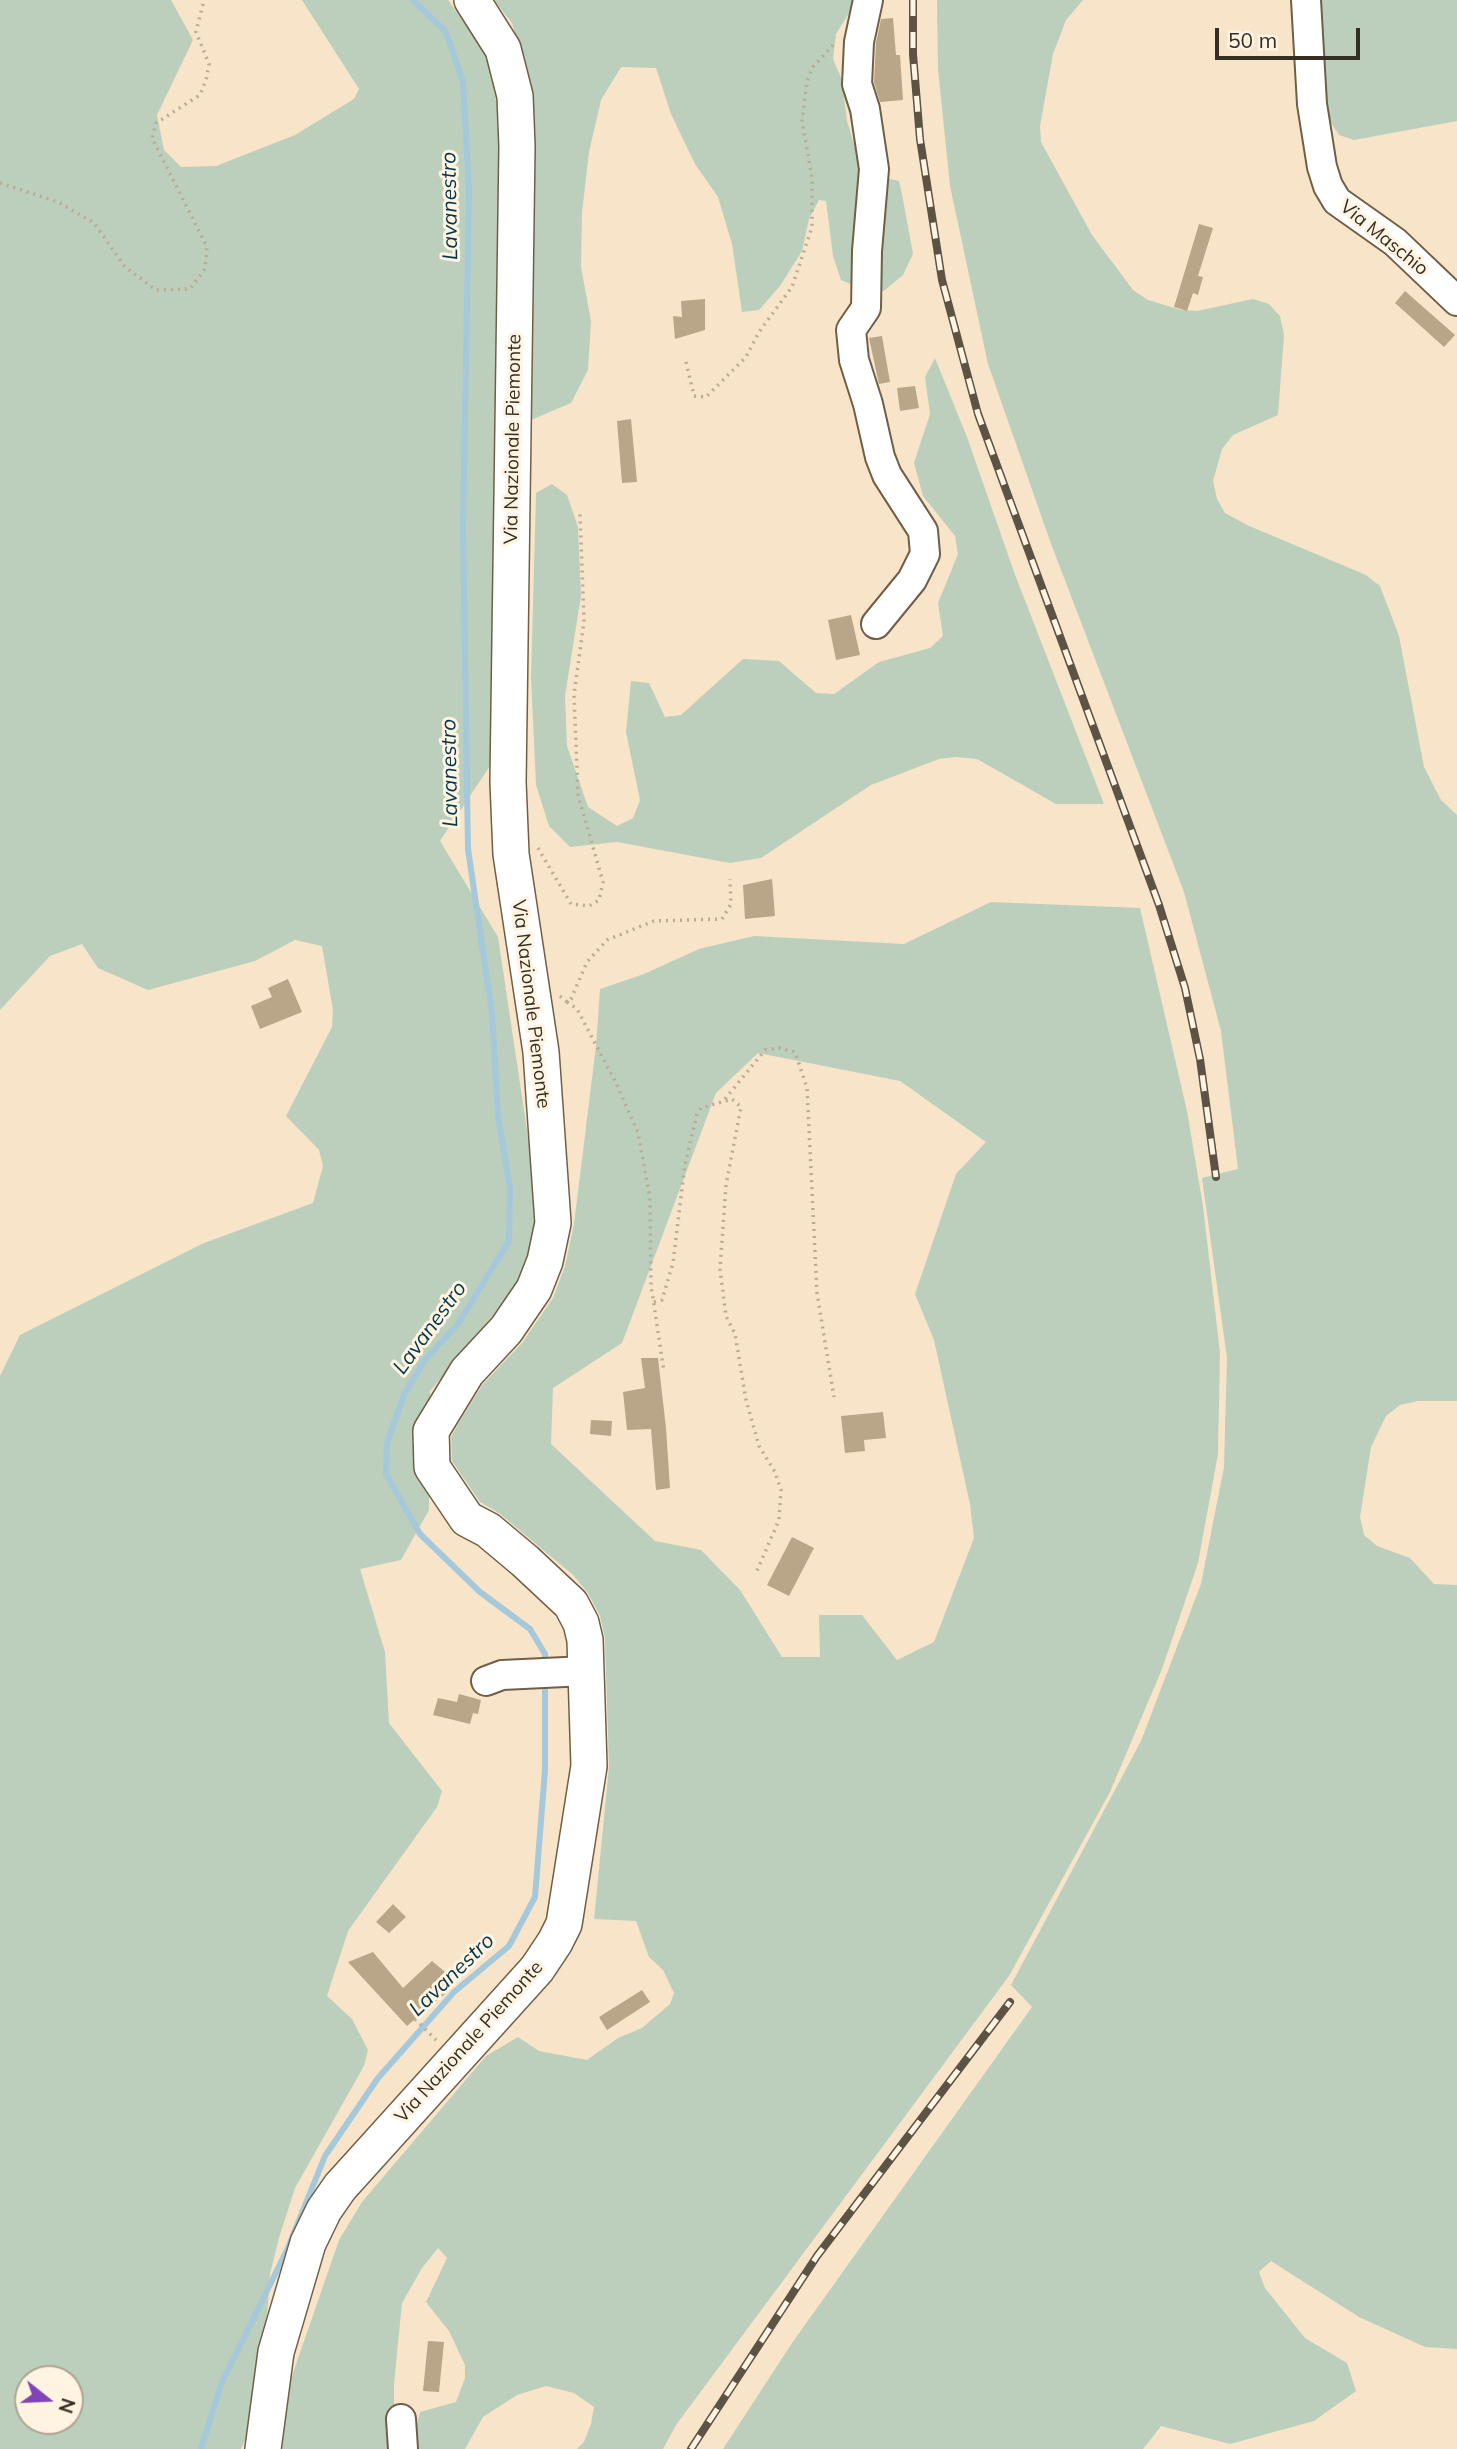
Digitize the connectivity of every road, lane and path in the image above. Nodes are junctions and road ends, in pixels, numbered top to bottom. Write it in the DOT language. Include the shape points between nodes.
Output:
graph roads {
  1 [pos="204,0"];
  2 [pos="472,0"];
  3 [pos="1306,0"];
  4 [pos="865,10"];
  5 [pos="0,183"];
  6 [pos="1457,301"];
  7 [pos="686,362"];
  8 [pos="580,513"];
  9 [pos="876,624"];
  10 [pos="538,847"];
  11 [pos="730,879"];
  12 [pos="527,972"];
  13 [pos="567,1002"];
  14 [pos="725,1098"];
  15 [pos="654,1302"];
  16 [pos="664,1372"];
  17 [pos="834,1397"];
  18 [pos="757,1573"];
  19 [pos="582,1672"];
  20 [pos="486,1681"];
  21 [pos="415,2018"];
  22 [pos="454,2059"];
  23 [pos="401,2420"];
  24 [pos="263,2449"];
  25 [pos="403,2449"];
  1 -- 5 [label="path" via="196,32 209,64 206,80 200,95 156,123 152,138 207,247 205,270 190,289 156,290 125,267 94,223 58,202"];
  2 -- 12 [label="main road, Via Nazionale Piemonte" via="503,49 515,96 508,782 511,854"];
  3 -- 6 [label="street, Via Maschio" via="1312,104 1328,186 1337,201 1395,242"];
  4 -- 7 [label="path" via="823,54 807,81 802,121 812,178 812,227 792,287 746,357 706,397 694,396"];
  4 -- 9 [label="street" via="856,84 865,109 874,169 866,308 851,330 853,360 880,457 923,531 925,554 912,580"];
  8 -- 10 [label="path" via="584,621 574,695 578,795 603,882 599,900 589,906 571,904"];
  11 -- 13 [label="path" via="730,904 722,919 653,921 607,940 594,950 575,995"];
  12 -- 13 [label="path"];
  12 -- 19 [label="main road, Via Nazionale Piemonte" via="541,1052 553,1223 534,1289 506,1330 467,1371 431,1431 432,1466 467,1519 488,1530 572,1604 585,1640"];
  13 -- 15 [label="path" via="577,1009 638,1133 650,1198"];
  14 -- 15 [label="path" via="697,1114 685,1164 673,1262 662,1300"];
  14 -- 17 [label="path" via="765,1050 795,1052 807,1088 817,1293"];
  14 -- 18 [label="path" via="741,1107 726,1185 720,1269 726,1317 735,1334 759,1446 781,1490 779,1520"];
  15 -- 16 [label="path"];
  19 -- 20 [label="street" via="498,1676"];
  19 -- 22 [label="main road, Via Nazionale Piemonte" via="589,1766 564,1924 537,1969"];
  21 -- 22 [label="path"];
  22 -- 24 [label="main road, Via Nazionale Piemonte" via="324,2210 308,2243 276,2352"];
  23 -- 25 [label="street"];
}
